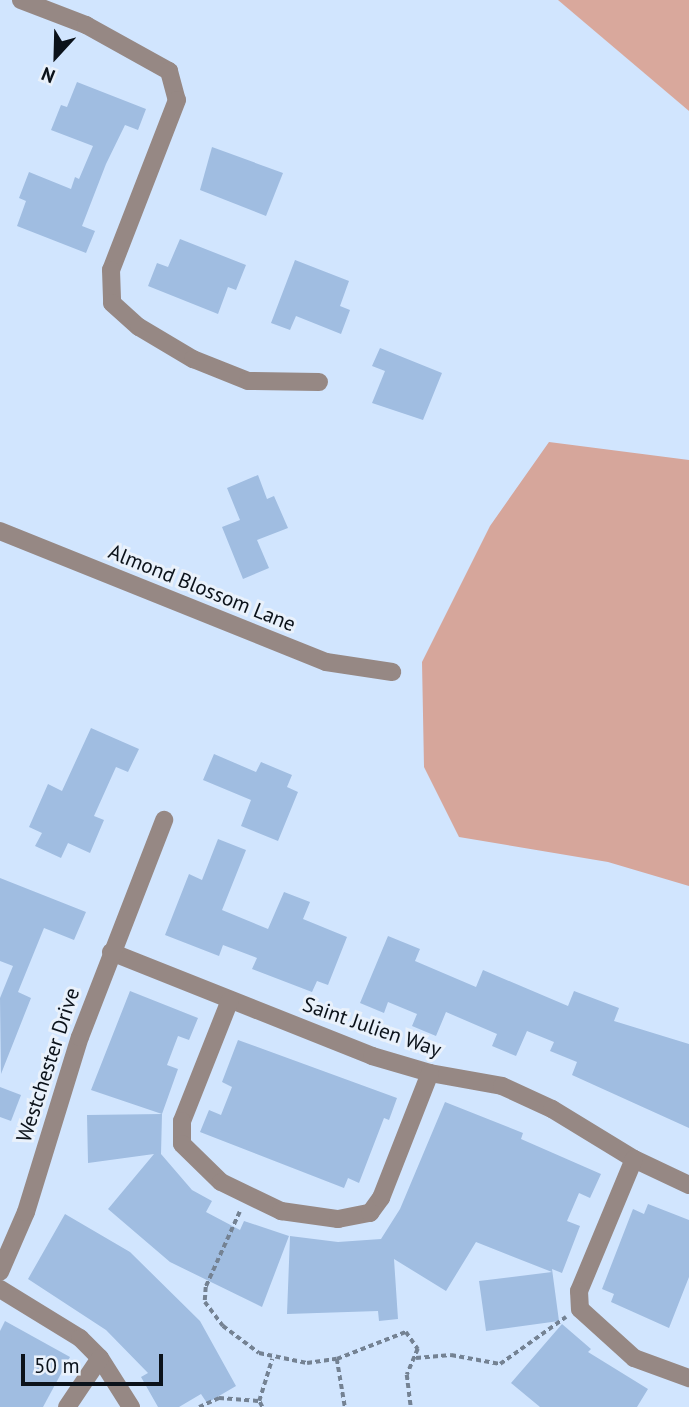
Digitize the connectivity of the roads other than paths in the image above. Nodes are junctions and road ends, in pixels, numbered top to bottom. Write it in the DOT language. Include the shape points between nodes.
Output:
graph roads {
  1 [pos="21,0"];
  2 [pos="319,382"];
  3 [pos="0,531"];
  4 [pos="392,672"];
  5 [pos="164,820"];
  6 [pos="111,952"];
  7 [pos="230,1000"];
  8 [pos="430,1073"];
  9 [pos="634,1159"];
  10 [pos="689,1185"];
  11 [pos="0,1272"];
  12 [pos="0,1289"];
  13 [pos="100,1358"];
  14 [pos="689,1378"];
  15 [pos="67,1407"];
  16 [pos="131,1407"];
  1 -- 2 [label="street" via="86,25 169,71 177,100 111,270 113,303 139,327 192,359 248,381"];
  3 -- 4 [label="street, Almond Blossom Lane" via="327,662"];
  5 -- 6 [label="street, Westchester Drive"];
  6 -- 7 [label="street, Saint Julien Way"];
  6 -- 11 [label="street, Westchester Drive" via="59,1098 26,1212"];
  7 -- 8 [label="street, Saint Julien Way" via="372,1056"];
  7 -- 8 [label="street" via="182,1121 182,1144 195,1161 248,1198 308,1217 338,1219 370,1213 382,1198"];
  8 -- 9 [label="street, Saint Julien Way" via="502,1086 552,1109"];
  9 -- 10 [label="street, Saint Julien Way"];
  9 -- 14 [label="street" via="579,1290 580,1309 634,1358"];
  12 -- 13 [label="street" via="53,1318"];
  13 -- 15 [label="street"];
  13 -- 16 [label="street"];
}
